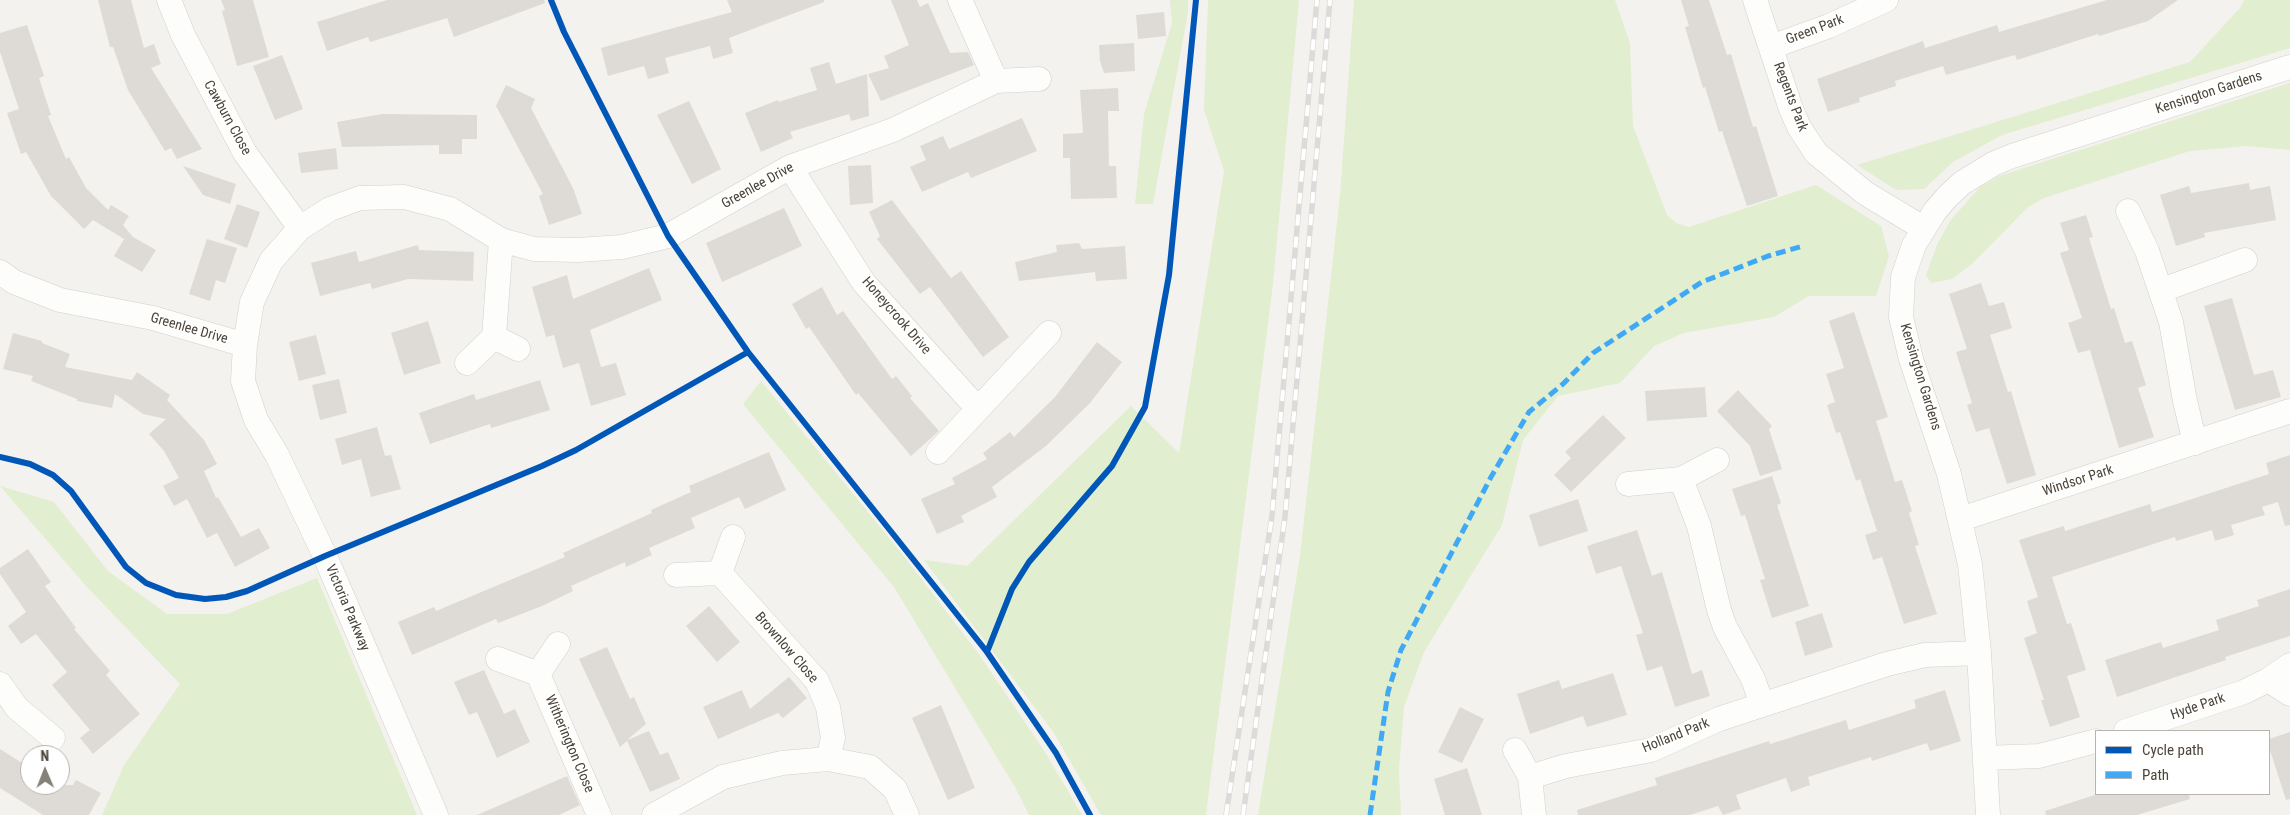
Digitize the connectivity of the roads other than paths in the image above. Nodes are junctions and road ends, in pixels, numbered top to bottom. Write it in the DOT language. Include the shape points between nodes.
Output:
graph roads {
  1 [pos="169,0"];
  2 [pos="960,0"];
  3 [pos="1755,0"];
  4 [pos="1886,0"];
  5 [pos="1771,47"];
  6 [pos="2290,67"];
  7 [pos="1038,79"];
  8 [pos="996,81"];
  9 [pos="790,167"];
  10 [pos="2128,211"];
  11 [pos="300,228"];
  12 [pos="1923,228"];
  13 [pos="501,240"];
  14 [pos="2245,260"];
  15 [pos="0,272"];
  16 [pos="2162,290"];
  17 [pos="1049,333"];
  18 [pos="494,337"];
  19 [pos="245,345"];
  20 [pos="518,349"];
  21 [pos="467,363"];
  22 [pos="978,409"];
  23 [pos="2290,411"];
  24 [pos="2195,443"];
  25 [pos="938,452"];
  26 [pos="1716,460"];
  27 [pos="1681,479"];
  28 [pos="1628,484"];
  29 [pos="1961,519"];
  30 [pos="733,537"];
  31 [pos="720,573"];
  32 [pos="676,575"];
  33 [pos="558,644"];
  34 [pos="1979,653"];
  35 [pos="498,659"];
  36 [pos="2290,666"];
  37 [pos="538,674"];
  38 [pos="2268,680"];
  39 [pos="0,684"];
  40 [pos="2290,694"];
  41 [pos="1762,704"];
  42 [pos="2129,730"];
  43 [pos="53,738"];
  44 [pos="2095,741"];
  45 [pos="1515,750"];
  46 [pos="1986,758"];
  47 [pos="828,759"];
  48 [pos="1530,777"];
  49 [pos="436,815"];
  50 [pos="599,815"];
  51 [pos="654,815"];
  52 [pos="907,815"];
  53 [pos="1534,815"];
  54 [pos="1988,815"];
  1 -- 11 [label="street, Cawburn Close" via="183,35 246,154"];
  2 -- 8 [label="street"];
  3 -- 5 [label="street, Regents Park"];
  4 -- 5 [label="street, Green Park"];
  5 -- 12 [label="street, Regents Park" via="1791,110 1816,153 1865,192"];
  6 -- 12 [label="street, Kensington Gardens" via="1993,164 1962,183"];
  7 -- 8 [label="street, Greenlee Drive"];
  8 -- 9 [label="street, Greenlee Drive" via="893,130"];
  9 -- 13 [label="street, Greenlee Drive" via="668,236 622,247 578,250 534,249"];
  9 -- 22 [label="street, Honeycrook Drive" via="864,283"];
  10 -- 16 [label="street"];
  11 -- 13 [label="street, Greenlee Drive" via="330,209 360,198 404,197 450,209"];
  11 -- 19 [label="street, Greenlee Drive" via="271,261 252,302"];
  12 -- 29 [label="street, Kensington Gardens" via="1903,277 1901,317"];
  13 -- 18 [label="street"];
  14 -- 16 [label="street"];
  15 -- 19 [label="street, Greenlee Drive" via="14,282 60,300 153,318"];
  16 -- 24 [label="street" via="2172,322"];
  17 -- 22 [label="street"];
  18 -- 20 [label="street"];
  18 -- 21 [label="street"];
  19 -- 49 [label="street, Victoria Parkway" via="243,381 256,420 277,455 325,556"];
  22 -- 25 [label="street"];
  23 -- 24 [label="street, Windsor Park"];
  24 -- 29 [label="street, Windsor Park"];
  26 -- 27 [label="street"];
  27 -- 28 [label="street"];
  27 -- 41 [label="street" via="1702,535 1725,628 1754,679"];
  29 -- 34 [label="street, Kensington Gardens" via="1970,564"];
  30 -- 31 [label="street"];
  31 -- 32 [label="street"];
  31 -- 47 [label="street, Brownlow Close" via="817,681 828,707 832,738"];
  33 -- 37 [label="street"];
  34 -- 41 [label="street, Holland Park" via="1907,658"];
  34 -- 46 [label="street, Kensington Gardens"];
  35 -- 37 [label="street"];
  36 -- 38 [label="street, Hyde Park"];
  37 -- 50 [label="street, Witherington Close"];
  38 -- 40 [label="street"];
  38 -- 42 [label="street, Hyde Park" via="2244,692"];
  39 -- 43 [label="street" via="17,708"];
  41 -- 48 [label="street, Holland Park" via="1697,727 1651,750 1566,766"];
  44 -- 46 [label="street" via="2039,756"];
  45 -- 48 [label="street"];
  46 -- 54 [label="street, Kensington Gardens"];
  47 -- 51 [label="street" via="782,763 723,777"];
  47 -- 52 [label="street" via="870,767 895,789"];
  48 -- 53 [label="street"];
}
